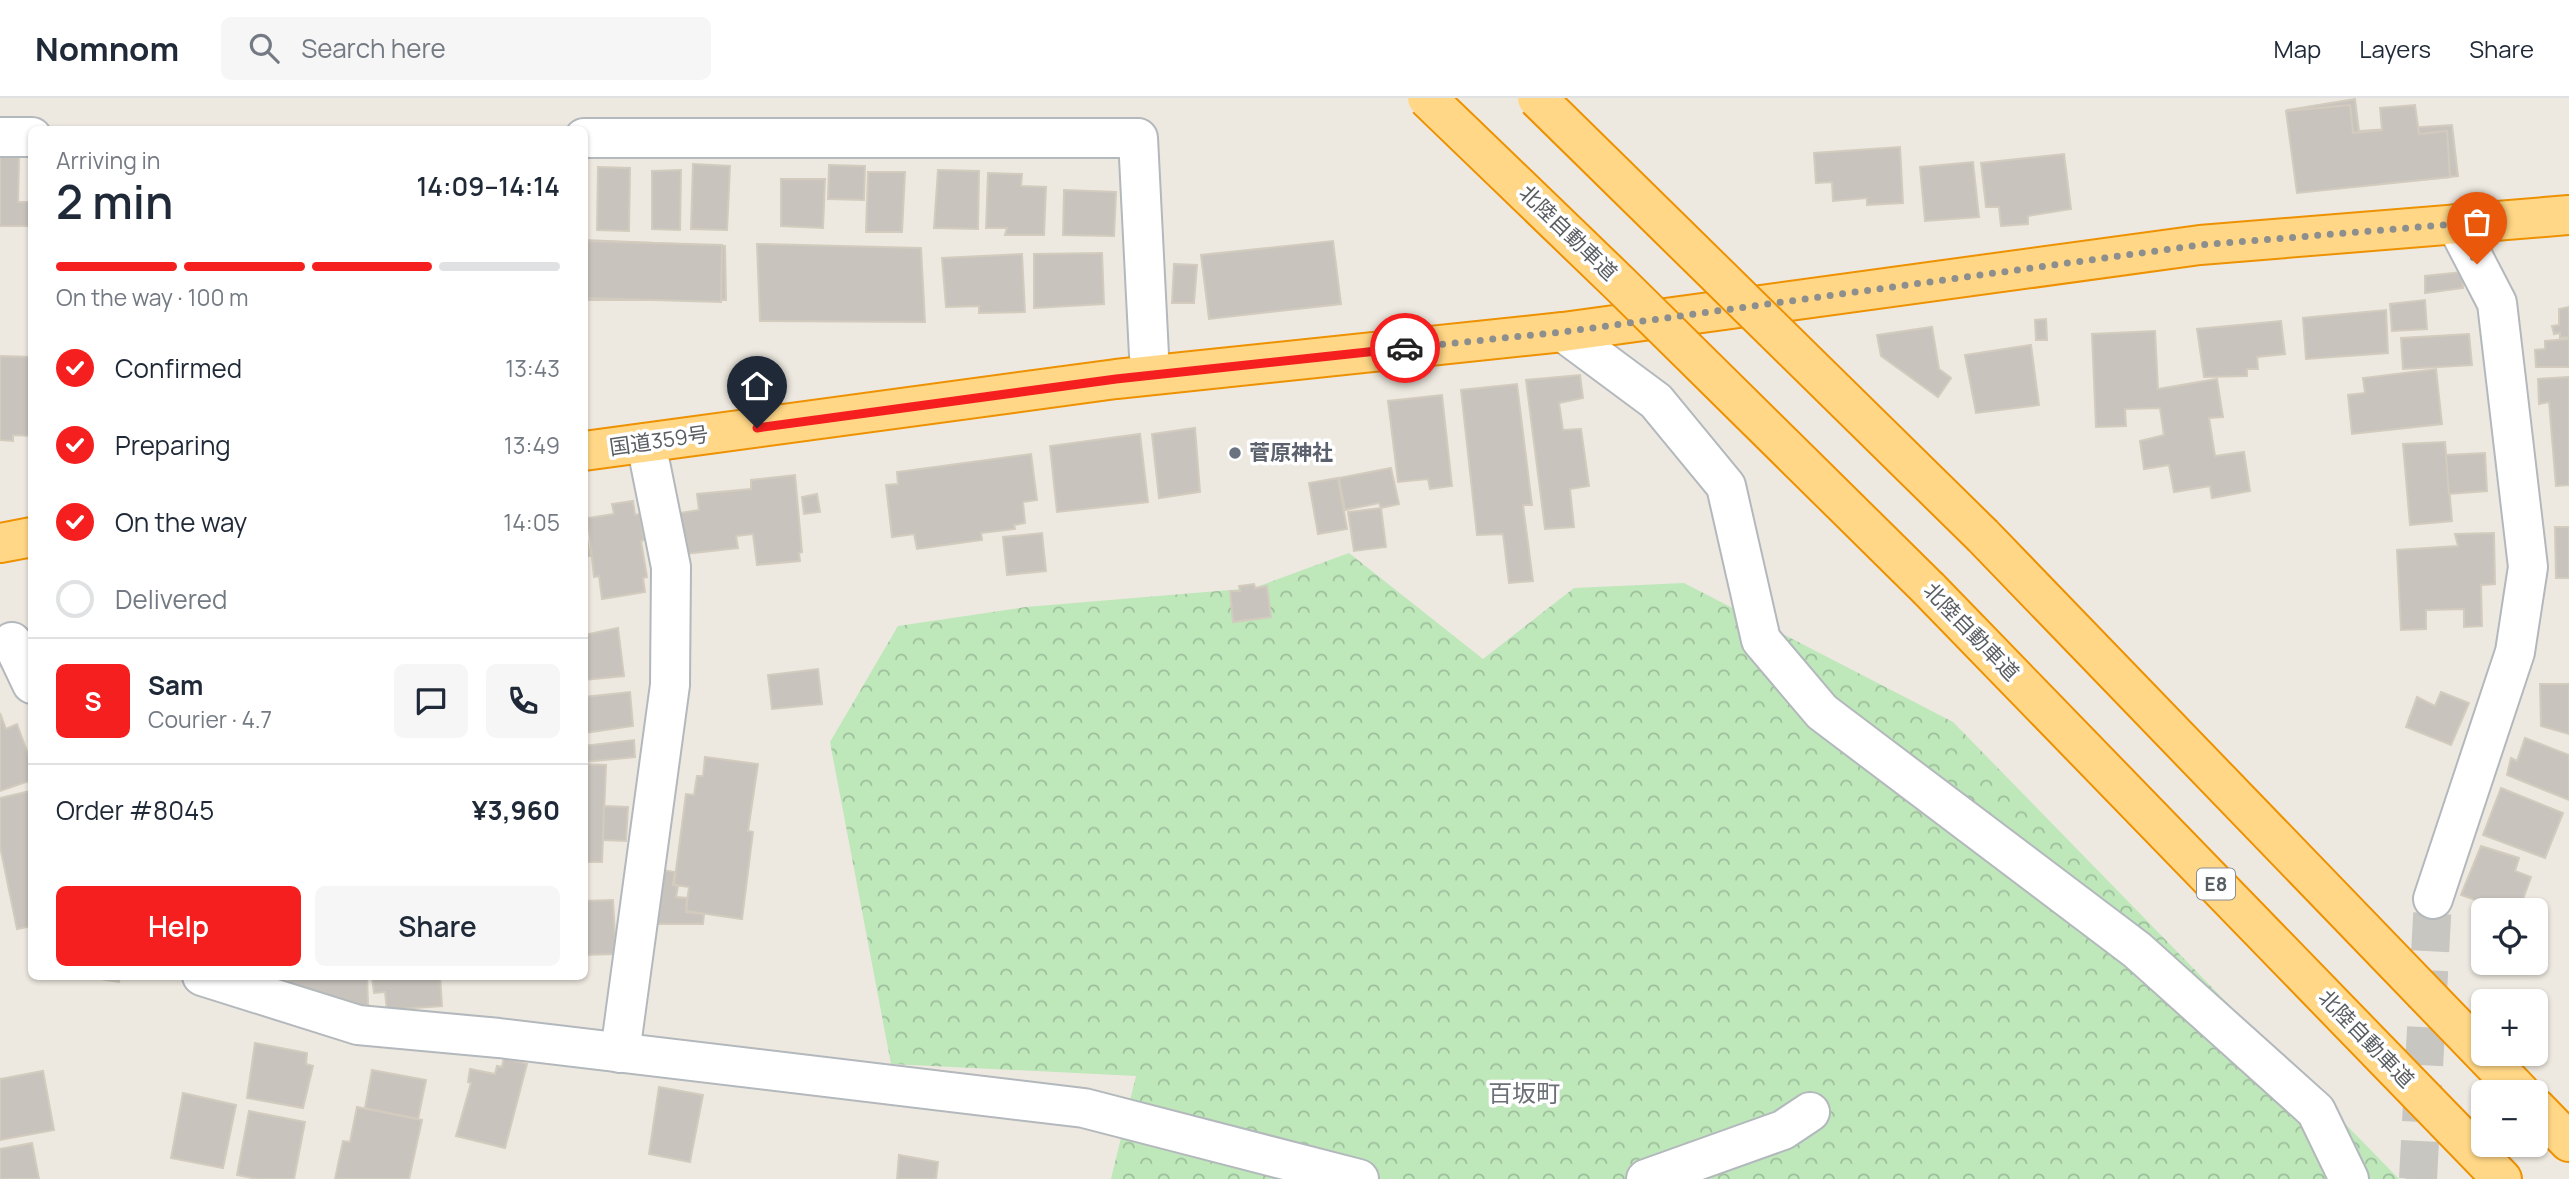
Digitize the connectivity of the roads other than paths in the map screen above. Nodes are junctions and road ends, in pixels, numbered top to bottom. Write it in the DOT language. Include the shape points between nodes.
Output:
graph roads {
  1 [pos="1427,98"];
  2 [pos="1537,98"];
  3 [pos="0,137"];
  4 [pos="28,137"];
  5 [pos="588,138"];
  6 [pos="2569,215"];
  7 [pos="2456,224"];
  8 [pos="1563,332"];
  9 [pos="1150,375"];
  10 [pos="646,443"];
  11 [pos="588,450"];
  12 [pos="28,538"];
  13 [pos="0,543"];
  14 [pos="15,639"];
  15 [pos="28,673"];
  16 [pos="2433,899"];
  17 [pos="215,980"];
  18 [pos="620,1053"];
  19 [pos="2508,1080"];
  20 [pos="1810,1112"];
  21 [pos="2548,1120"];
  22 [pos="2569,1142"];
  23 [pos="1359,1179"];
  24 [pos="1646,1179"];
  25 [pos="2349,1179"];
  26 [pos="2502,1179"];
  1 -- 26 [label="highway, 北陸自動車道 / E8, bridge" via="1929,589"];
  2 -- 19 [label="highway, bridge" via="1983,536"];
  3 -- 4 [label="street"];
  5 -- 9 [label="street" via="1138,138"];
  6 -- 7 [label="highway, 国道359号"];
  7 -- 8 [label="highway, 国道359号" via="2200,245"];
  7 -- 16 [label="street" via="2497,303 2528,567 2515,652"];
  8 -- 9 [label="highway, 国道359号"];
  8 -- 25 [label="street" via="1656,401 1726,486 1761,640 1822,712 2137,950 2316,1111"];
  9 -- 10 [label="highway, 国道359号"];
  10 -- 11 [label="highway, 国道359号"];
  10 -- 18 [label="street" via="671,567 670,685"];
  12 -- 13 [label="highway"];
  14 -- 15 [label="street"];
  17 -- 18 [label="street" via="358,1025"];
  18 -- 23 [label="street" via="1084,1108"];
  20 -- 24 [label="street" via="1783,1130"];
  21 -- 22 [label="highway"];
}
